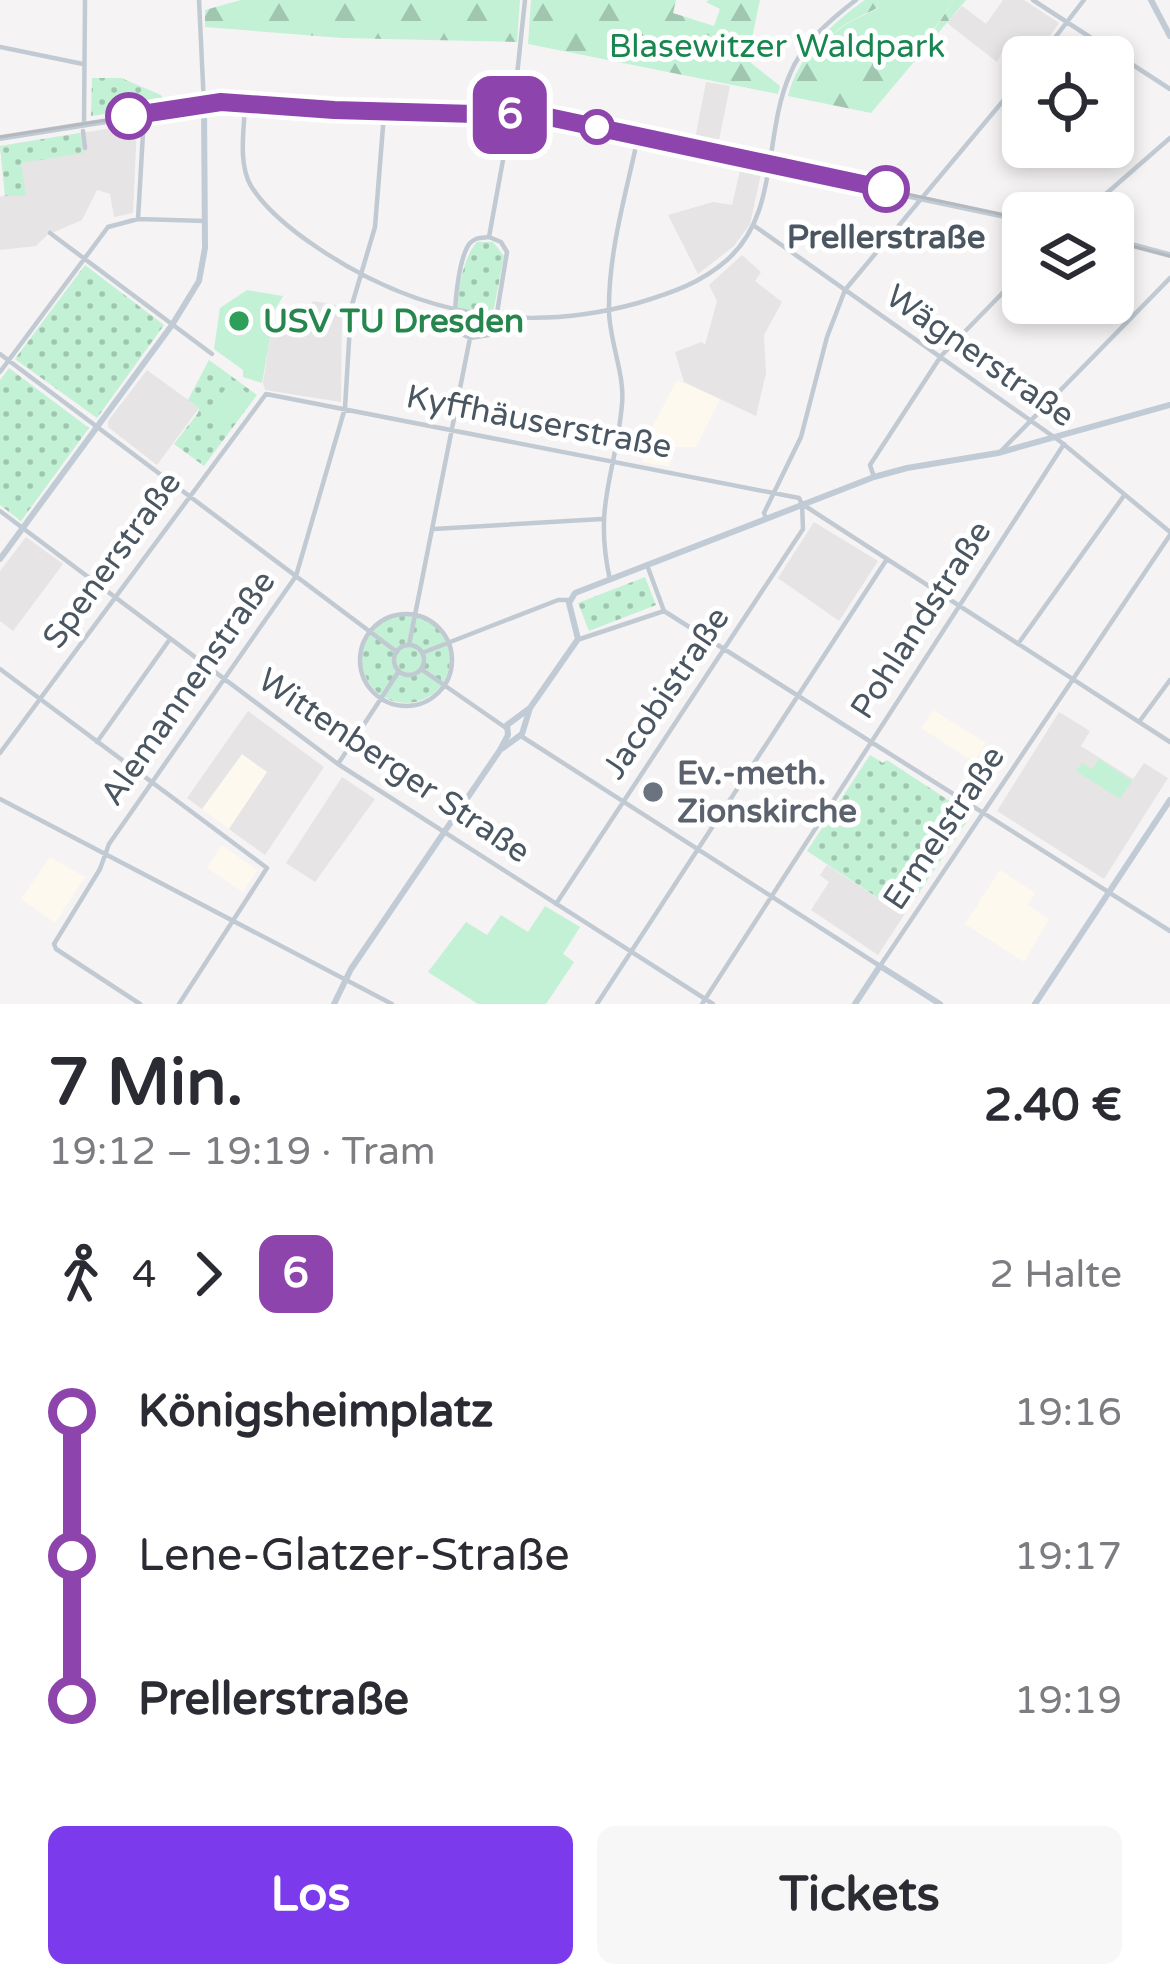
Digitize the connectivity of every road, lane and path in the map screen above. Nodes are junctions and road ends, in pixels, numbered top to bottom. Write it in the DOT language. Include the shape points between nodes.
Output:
graph roads {
  1 [pos="85,0"];
  2 [pos="200,0"];
  3 [pos="525,0"];
  4 [pos="856,0"];
  5 [pos="1033,0"];
  6 [pos="1084,0"];
  7 [pos="1151,0"];
  8 [pos="1068,22"];
  9 [pos="1057,36"];
  10 [pos="1170,36"];
  11 [pos="0,47"];
  12 [pos="85,64"];
  13 [pos="1170,89"];
  14 [pos="1002,103"];
  15 [pos="204,105"];
  16 [pos="245,105"];
  17 [pos="384,114"];
  18 [pos="144,115"];
  19 [pos="511,116"];
  20 [pos="84,128"];
  21 [pos="638,137"];
  22 [pos="0,138"];
  23 [pos="1170,138"];
  24 [pos="86,148"];
  25 [pos="769,165"];
  26 [pos="1108,192"];
  27 [pos="925,199"];
  28 [pos="1002,216"];
  29 [pos="138,218"];
  30 [pos="205,221"];
  31 [pos="755,227"];
  32 [pos="50,233"];
  33 [pos="489,237"];
  34 [pos="1134,246"];
  35 [pos="1170,255"];
  36 [pos="84,259"];
  37 [pos="360,277"];
  38 [pos="1170,278"];
  39 [pos="845,290"];
  40 [pos="1002,293"];
  41 [pos="454,310"];
  42 [pos="609,310"];
  43 [pos="497,317"];
  44 [pos="172,325"];
  45 [pos="470,338"];
  46 [pos="0,354"];
  47 [pos="212,354"];
  48 [pos="940,356"];
  49 [pos="8,360"];
  50 [pos="0,372"];
  51 [pos="262,394"];
  52 [pos="1170,405"];
  53 [pos="346,408"];
  54 [pos="1031,420"];
  55 [pos="97,426"];
  56 [pos="455,429"];
  57 [pos="1060,441"];
  58 [pos="998,454"];
  59 [pos="610,461"];
  60 [pos="874,478"];
  61 [pos="774,492"];
  62 [pos="1125,495"];
  63 [pos="188,496"];
  64 [pos="802,504"];
  65 [pos="0,511"];
  66 [pos="766,518"];
  67 [pos="602,519"];
  68 [pos="22,528"];
  69 [pos="431,530"];
  70 [pos="1170,533"];
  71 [pos="0,559"];
  72 [pos="887,560"];
  73 [pos="647,565"];
  74 [pos="296,576"];
  75 [pos="610,580"];
  76 [pos="116,598"];
  77 [pos="569,600"];
  78 [pos="959,606"];
  79 [pos="664,611"];
  80 [pos="416,614"];
  81 [pos="370,632"];
  82 [pos="170,639"];
  83 [pos="578,639"];
  84 [pos="449,642"];
  85 [pos="1018,644"];
  86 [pos="409,646"];
  87 [pos="725,649"];
  88 [pos="397,652"];
  89 [pos="422,653"];
  90 [pos="421,669"];
  91 [pos="0,670"];
  92 [pos="400,671"];
  93 [pos="225,680"];
  94 [pos="1073,680"];
  95 [pos="1170,680"];
  96 [pos="446,685"];
  97 [pos="797,695"];
  98 [pos="39,698"];
  99 [pos="382,699"];
  100 [pos="1139,722"];
  101 [pos="515,729"];
  102 [pos="97,742"];
  103 [pos="870,742"];
  104 [pos="1170,742"];
  105 [pos="0,753"];
  106 [pos="338,764"];
  107 [pos="152,783"];
  108 [pos="0,799"];
  109 [pos="624,800"];
  110 [pos="1170,800"];
  111 [pos="982,813"];
  112 [pos="444,832"];
  113 [pos="698,848"];
  114 [pos="106,853"];
  115 [pos="1109,892"];
  116 [pos="772,896"];
  117 [pos="556,904"];
  118 [pos="233,921"];
  119 [pos="1170,931"];
  120 [pos="630,951"];
  121 [pos="880,966"];
  122 [pos="344,981"];
  123 [pos="703,1002"];
  124 [pos="140,1004"];
  125 [pos="179,1004"];
  126 [pos="334,1004"];
  127 [pos="392,1004"];
  128 [pos="597,1004"];
  129 [pos="713,1004"];
  130 [pos="855,1004"];
  131 [pos="940,1004"];
  132 [pos="1035,1004"];
  1 -- 12 [label="street"];
  2 -- 15 [label="street"];
  3 -- 19 [label="street"];
  4 -- 25 [label="street" via="796,62"];
  5 -- 8 [label="street"];
  6 -- 8 [label="street"];
  7 -- 10 [label="street"];
  8 -- 9 [label="street"];
  8 -- 13 [label="street"];
  11 -- 12 [label="street"];
  12 -- 20 [label="street"];
  14 -- 27 [label="street"];
  15 -- 16 [label="street"];
  15 -- 18 [label="street"];
  15 -- 30 [label="street"];
  16 -- 17 [label="street"];
  16 -- 37 [label="street" via="250,184 303,238"];
  17 -- 19 [label="street"];
  17 -- 37 [label="street, Alemannenstraße" via="377,213"];
  18 -- 20 [label="street"];
  18 -- 29 [label="street"];
  19 -- 21 [label="street"];
  19 -- 33 [label="street"];
  20 -- 22 [label="street"];
  20 -- 24 [label="street"];
  21 -- 25 [label="street"];
  21 -- 42 [label="street"];
  23 -- 26 [label="street"];
  25 -- 27 [label="street"];
  25 -- 31 [label="street"];
  27 -- 28 [label="street"];
  27 -- 39 [label="street"];
  29 -- 30 [label="street"];
  29 -- 36 [label="street" via="108,227"];
  30 -- 44 [label="street" via="199,281"];
  31 -- 39 [label="street, Wägnerstraße"];
  31 -- 42 [label="street" via="705,278"];
  32 -- 36 [label="street"];
  33 -- 41 [label="street" via="466,249"];
  33 -- 43 [label="street" via="507,252"];
  34 -- 35 [label="street"];
  36 -- 44 [label="street"];
  36 -- 49 [label="street"];
  37 -- 41 [label="street"];
  37 -- 53 [label="street, Alemannenstraße"];
  38 -- 54 [label="street"];
  39 -- 48 [label="street, Wägnerstraße"];
  39 -- 61 [label="street" via="801,437"];
  40 -- 48 [label="street"];
  41 -- 43 [label="street"];
  41 -- 45 [label="street" via="458,332"];
  42 -- 43 [label="street"];
  42 -- 59 [label="street" via="622,395"];
  43 -- 45 [label="street" via="489,335"];
  44 -- 47 [label="street"];
  44 -- 55 [label="street"];
  45 -- 56 [label="street"];
  46 -- 49 [label="street"];
  48 -- 54 [label="street, Wägnerstraße"];
  48 -- 60 [label="street" via="870,465"];
  49 -- 50 [label="street"];
  49 -- 55 [label="street"];
  51 -- 53 [label="street, Kyffhäuserstraße"];
  51 -- 63 [label="street, Spenerstraße"];
  52 -- 57 [label="street"];
  53 -- 56 [label="street, Kyffhäuserstraße"];
  53 -- 74 [label="street, Alemannenstraße"];
  54 -- 57 [label="street, Wägnerstraße"];
  54 -- 58 [label="street"];
  55 -- 63 [label="street"];
  55 -- 68 [label="street"];
  56 -- 59 [label="street, Kyffhäuserstraße"];
  56 -- 69 [label="street"];
  57 -- 58 [label="street"];
  57 -- 62 [label="street, Wägnerstraße"];
  57 -- 78 [label="street, Pohlandstraße"];
  58 -- 60 [label="street"];
  59 -- 61 [label="street, Kyffhäuserstraße"];
  59 -- 67 [label="street"];
  60 -- 64 [label="street"];
  61 -- 64 [label="street, Kyffhäuserstraße"];
  61 -- 66 [label="street"];
  62 -- 70 [label="street, Wägnerstraße"];
  62 -- 85 [label="street"];
  63 -- 74 [label="street"];
  63 -- 76 [label="street, Spenerstraße"];
  64 -- 66 [label="street"];
  64 -- 72 [label="street, Kyffhäuserstraße"];
  64 -- 87 [label="street, Jacobistraße" via="803,529"];
  65 -- 68 [label="street, Wittenberger Straße"];
  66 -- 73 [label="street"];
  67 -- 69 [label="street"];
  67 -- 75 [label="street"];
  68 -- 71 [label="street"];
  68 -- 76 [label="street, Wittenberger Straße"];
  69 -- 80 [label="street"];
  70 -- 94 [label="street, Ermelstraße"];
  72 -- 78 [label="street, Kyffhäuserstraße"];
  72 -- 97 [label="street"];
  73 -- 75 [label="street"];
  73 -- 79 [label="street"];
  74 -- 81 [label="street"];
  74 -- 93 [label="street, Alemannenstraße"];
  75 -- 77 [label="street"];
  76 -- 82 [label="street, Wittenberger Straße"];
  76 -- 98 [label="street, Spenerstraße"];
  77 -- 83 [label="street"];
  77 -- 84 [label="street"];
  78 -- 85 [label="street, Kyffhäuserstraße"];
  78 -- 103 [label="street, Pohlandstraße"];
  79 -- 83 [label="street"];
  79 -- 87 [label="street"];
  80 -- 81 [label="street" via="390,616"];
  80 -- 84 [label="street"];
  80 -- 86 [label="street"];
  81 -- 88 [label="street"];
  81 -- 99 [label="street" via="361,666"];
  82 -- 93 [label="street, Wittenberger Straße"];
  82 -- 102 [label="street"];
  83 -- 101 [label="street"];
  84 -- 89 [label="street"];
  84 -- 96 [label="street"];
  85 -- 94 [label="street, Kyffhäuserstraße"];
  86 -- 88 [label="street"];
  86 -- 89 [label="street"];
  87 -- 97 [label="street"];
  87 -- 109 [label="street, Jacobistraße"];
  88 -- 92 [label="street"];
  89 -- 90 [label="street"];
  90 -- 92 [label="street"];
  90 -- 96 [label="street"];
  91 -- 98 [label="street"];
  92 -- 99 [label="street"];
  93 -- 106 [label="street, Wittenberger Straße"];
  93 -- 107 [label="street, Alemannenstraße"];
  94 -- 100 [label="street, Kyffhäuserstraße"];
  94 -- 111 [label="street, Ermelstraße"];
  95 -- 100 [label="street"];
  96 -- 99 [label="street" via="413,706"];
  96 -- 101 [label="street"];
  97 -- 103 [label="street"];
  97 -- 113 [label="street"];
  98 -- 102 [label="street"];
  98 -- 105 [label="street, Spenerstraße"];
  99 -- 106 [label="street"];
  100 -- 104 [label="street, Kyffhäuserstraße"];
  101 -- 109 [label="street"];
  101 -- 112 [label="street"];
  102 -- 107 [label="street"];
  103 -- 111 [label="street"];
  103 -- 116 [label="street, Pohlandstraße"];
  106 -- 112 [label="street, Wittenberger Straße"];
  107 -- 114 [label="street, Alemannenstraße"];
  107 -- 118 [label="street" via="267,868"];
  108 -- 114 [label="street"];
  109 -- 113 [label="street"];
  109 -- 117 [label="street, Jacobistraße"];
  110 -- 115 [label="street"];
  111 -- 115 [label="street"];
  111 -- 121 [label="street, Ermelstraße"];
  112 -- 117 [label="street, Wittenberger Straße"];
  112 -- 122 [label="street"];
  113 -- 116 [label="street"];
  113 -- 120 [label="street"];
  114 -- 118 [label="street"];
  114 -- 124 [label="street, Alemannenstraße" via="56,949"];
  115 -- 119 [label="street"];
  115 -- 132 [label="street"];
  116 -- 121 [label="street"];
  116 -- 123 [label="street, Pohlandstraße"];
  117 -- 120 [label="street, Wittenberger Straße"];
  118 -- 122 [label="street"];
  118 -- 125 [label="street"];
  120 -- 123 [label="street, Wittenberger Straße"];
  120 -- 128 [label="street"];
  121 -- 130 [label="street, Ermelstraße"];
  121 -- 131 [label="street"];
  122 -- 126 [label="street"];
  122 -- 127 [label="street"];
  123 -- 129 [label="street, Wittenberger Straße"];
}
